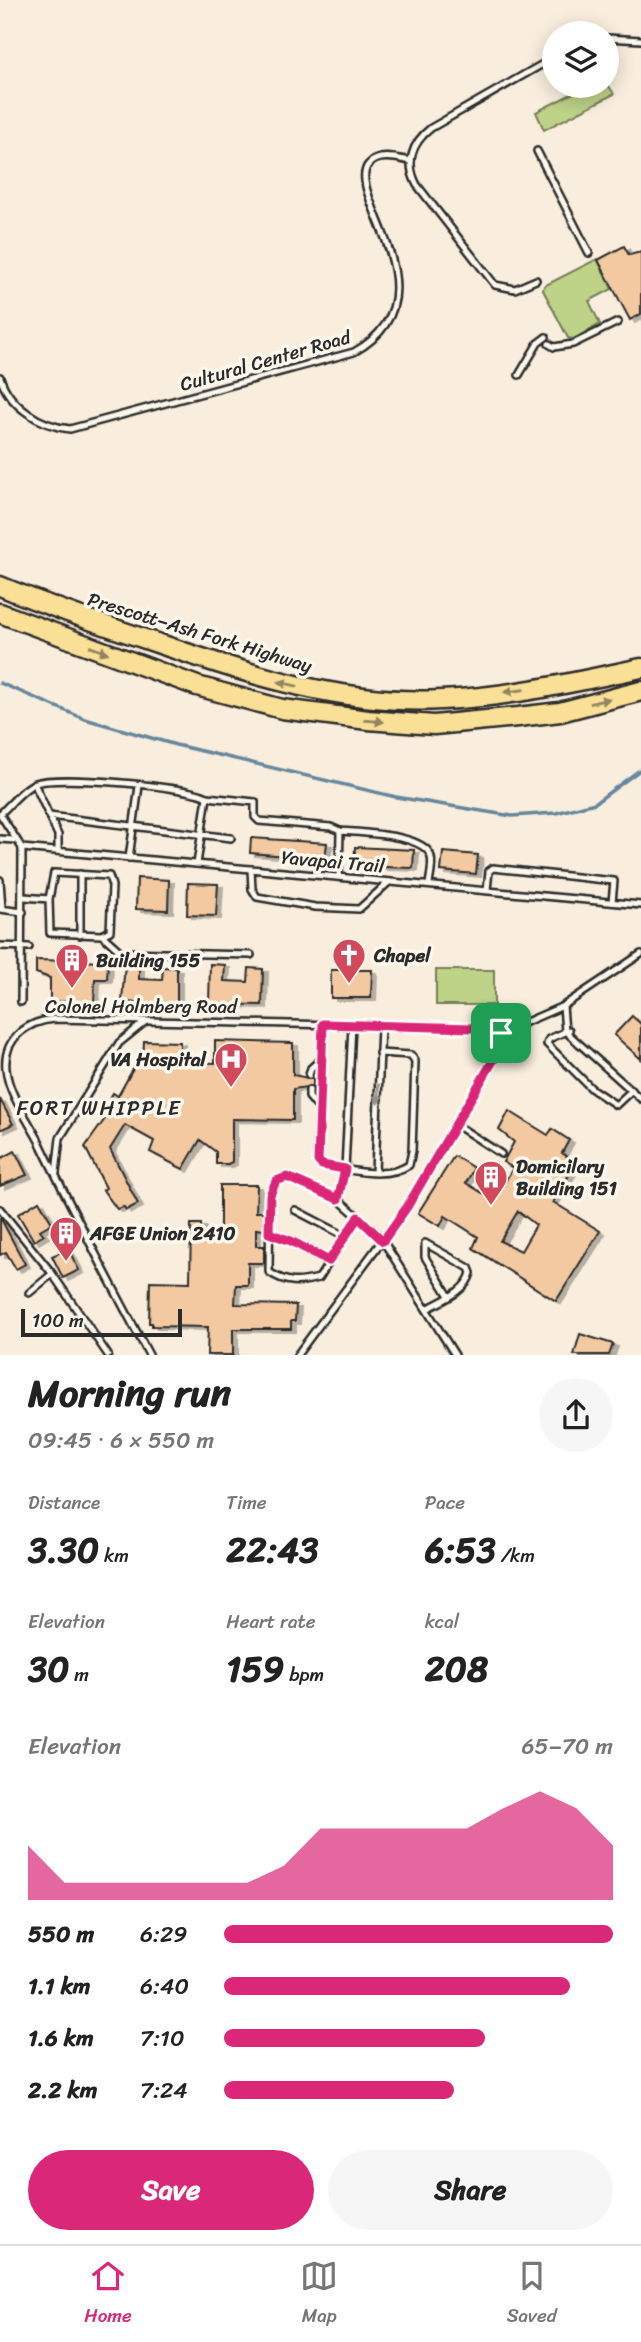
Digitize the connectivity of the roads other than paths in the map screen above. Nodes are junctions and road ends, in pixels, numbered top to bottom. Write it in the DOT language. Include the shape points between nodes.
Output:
graph roads {
  1 [pos="619,39"];
  2 [pos="641,40"];
  3 [pos="542,64"];
  4 [pos="537,151"];
  5 [pos="411,161"];
  6 [pos="589,253"];
  7 [pos="536,280"];
  8 [pos="618,322"];
  9 [pos="546,337"];
  10 [pos="549,344"];
  11 [pos="519,375"];
  12 [pos="0,377"];
  13 [pos="0,586"];
  14 [pos="0,613"];
  15 [pos="641,660"];
  16 [pos="641,668"];
  17 [pos="581,681"];
  18 [pos="641,691"];
  19 [pos="34,783"];
  20 [pos="139,786"];
  21 [pos="207,797"];
  22 [pos="49,816"];
  23 [pos="135,825"];
  24 [pos="340,831"];
  25 [pos="203,833"];
  26 [pos="232,838"];
  27 [pos="0,839"];
  28 [pos="14,840"];
  29 [pos="22,848"];
  30 [pos="58,851"];
  31 [pos="129,858"];
  32 [pos="197,864"];
  33 [pos="251,869"];
  34 [pos="80,874"];
  35 [pos="339,877"];
  36 [pos="0,880"];
  37 [pos="389,881"];
  38 [pos="429,884"];
  39 [pos="487,890"];
  40 [pos="24,897"];
  41 [pos="50,899"];
  42 [pos="612,902"];
  43 [pos="641,905"];
  44 [pos="1,909"];
  45 [pos="23,912"];
  46 [pos="79,935"];
  47 [pos="102,935"];
  48 [pos="0,946"];
  49 [pos="26,947"];
  50 [pos="641,954"];
  51 [pos="251,955"];
  52 [pos="21,1002"];
  53 [pos="563,1006"];
  54 [pos="148,1020"];
  55 [pos="323,1024"];
  56 [pos="352,1025"];
  57 [pos="382,1026"];
  58 [pos="567,1031"];
  59 [pos="501,1033"];
  60 [pos="379,1053"];
  61 [pos="321,1059"];
  62 [pos="309,1075"];
  63 [pos="309,1090"];
  64 [pos="632,1090"];
  65 [pos="641,1099"];
  66 [pos="319,1109"];
  67 [pos="455,1124"];
  68 [pos="501,1154"];
  69 [pos="345,1169"];
  70 [pos="374,1172"];
  71 [pos="56,1176"];
  72 [pos="338,1199"];
  73 [pos="0,1209"];
  74 [pos="295,1210"];
  75 [pos="358,1217"];
  76 [pos="269,1233"];
  77 [pos="345,1236"];
  78 [pos="383,1241"];
  79 [pos="329,1261"];
  80 [pos="52,1275"];
  81 [pos="29,1293"];
  82 [pos="449,1296"];
  83 [pos="427,1309"];
  84 [pos="108,1355"];
  85 [pos="149,1355"];
  86 [pos="297,1355"];
  87 [pos="455,1355"];
  1 -- 2 [label="lane"];
  3 -- 5 [label="lane" via="431,128 415,145"];
  4 -- 6 [label="lane"];
  5 -- 7 [label="lane" via="417,185 495,285 515,289"];
  5 -- 12 [label="lane, Cultural Center Road" via="380,158 367,170 368,189 395,266 396,288 381,331 354,352 70,429 47,424 23,410"];
  8 -- 10 [label="lane" via="573,344"];
  9 -- 11 [label="lane" via="538,342"];
  17 -- 13 [label="main road, Prescott–Ash Fork Highway, one-way" via="440,701 290,685 55,609"];
  14 -- 18 [label="main road, one-way" via="197,686 282,709 368,720 434,725 518,717 559,712"];
  15 -- 17 [label="main road"];
  16 -- 17 [label="main road, Prescott–Ash Fork Highway"];
  19 -- 20 [label="lane" via="55,780"];
  19 -- 22 [label="lane"];
  19 -- 28 [label="lane" via="0,814"];
  20 -- 21 [label="lane"];
  20 -- 23 [label="lane"];
  21 -- 24 [label="lane" via="255,802 259,821"];
  21 -- 25 [label="lane"];
  22 -- 23 [label="lane"];
  22 -- 30 [label="lane" via="58,835"];
  23 -- 25 [label="lane"];
  23 -- 31 [label="lane"];
  24 -- 35 [label="lane"];
  24 -- 38 [label="lane" via="403,838 423,845 431,856"];
  25 -- 26 [label="lane"];
  25 -- 32 [label="lane"];
  27 -- 28 [label="lane"];
  28 -- 29 [label="lane"];
  29 -- 30 [label="lane, Yavapai Trail"];
  29 -- 40 [label="lane"];
  30 -- 31 [label="lane, Yavapai Trail"];
  31 -- 32 [label="lane, Yavapai Trail"];
  32 -- 33 [label="lane, Yavapai Trail"];
  33 -- 35 [label="lane, Yavapai Trail"];
  33 -- 37 [label="lane" via="257,897 315,907 359,909"];
  34 -- 41 [label="lane" via="52,874"];
  34 -- 46 [label="lane"];
  34 -- 47 [label="lane" via="109,876 110,931"];
  35 -- 37 [label="lane, Yavapai Trail"];
  36 -- 44 [label="lane"];
  37 -- 38 [label="lane, Yavapai Trail"];
  38 -- 39 [label="lane, Yavapai Trail"];
  39 -- 42 [label="lane, Yavapai Trail"];
  39 -- 42 [label="lane" via="493,868 614,881"];
  40 -- 41 [label="lane"];
  40 -- 45 [label="lane"];
  41 -- 46 [label="lane" via="50,933"];
  42 -- 43 [label="lane, Yavapai Trail"];
  44 -- 45 [label="lane"];
  45 -- 49 [label="lane"];
  46 -- 47 [label="lane"];
  47 -- 51 [label="lane" via="121,952"];
  48 -- 49 [label="lane"];
  49 -- 52 [label="lane"];
  50 -- 53 [label="lane"];
  53 -- 58 [label="lane"];
  53 -- 59 [label="lane"];
  54 -- 55 [label="lane, Colonel Holmberg Road"];
  54 -- 71 [label="lane" via="119,1043 66,1128 56,1152"];
  54 -- 71 [label="lane, Colonel Holmberg Road" via="55,1018 40,1020 18,1033 6,1054 9,1083"];
  55 -- 56 [label="lane, Colonel Holmberg Road"];
  55 -- 61 [label="lane"];
  56 -- 57 [label="lane, Colonel Holmberg Road"];
  56 -- 69 [label="lane"];
  57 -- 59 [label="lane, Colonel Holmberg Road"];
  57 -- 60 [label="lane"];
  58 -- 64 [label="lane"];
  58 -- 64 [label="lane" via="547,1044 592,1089 616,1105"];
  59 -- 67 [label="lane" via="494,1059"];
  60 -- 70 [label="lane, one-way"];
  60 -- 70 [label="lane" via="411,1055 415,1061 412,1151 409,1165 400,1171"];
  61 -- 62 [label="lane"];
  61 -- 66 [label="lane"];
  63 -- 66 [label="lane"];
  64 -- 65 [label="lane"];
  66 -- 69 [label="lane" via="318,1161"];
  67 -- 68 [label="lane"];
  67 -- 78 [label="lane"];
  69 -- 70 [label="lane"];
  69 -- 72 [label="lane"];
  71 -- 85 [label="lane, Colonel Holmberg Road"];
  72 -- 75 [label="lane"];
  72 -- 76 [label="lane" via="287,1177 276,1181 270,1195"];
  73 -- 80 [label="lane"];
  74 -- 77 [label="lane"];
  75 -- 77 [label="lane"];
  75 -- 78 [label="lane"];
  76 -- 79 [label="lane"];
  76 -- 79 [label="lane" via="269,1272 281,1280 299,1283 319,1278"];
  77 -- 79 [label="lane"];
  78 -- 83 [label="lane"];
  78 -- 86 [label="lane"];
  80 -- 81 [label="lane"];
  80 -- 84 [label="lane"];
  82 -- 82 [label="lane" via="469,1280 469,1268 425,1243 425,1257"];
  82 -- 83 [label="lane"];
  83 -- 87 [label="lane"];
}
